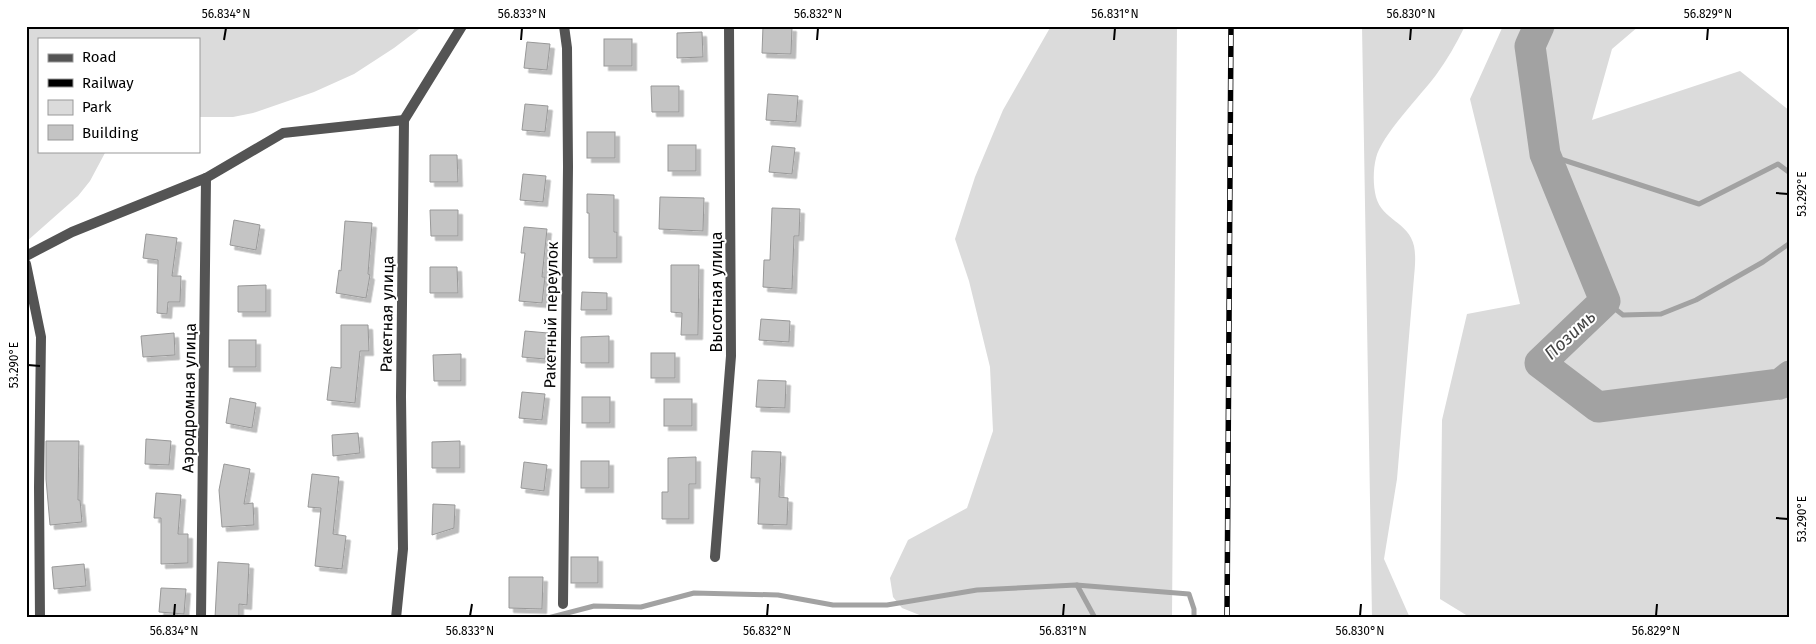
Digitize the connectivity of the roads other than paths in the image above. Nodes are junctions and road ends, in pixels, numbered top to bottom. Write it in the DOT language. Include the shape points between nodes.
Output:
graph roads {
  1 [pos="462,26"];
  2 [pos="564,26"];
  3 [pos="729,26"];
  4 [pos="404,120"];
  5 [pos="206,178"];
  6 [pos="26,256"];
  7 [pos="26,264"];
  8 [pos="715,557"];
  9 [pos="563,604"];
  10 [pos="40,618"];
  11 [pos="201,618"];
  12 [pos="396,618"];
  1 -- 4 [label="street"];
  2 -- 9 [label="street, Ракетный переулок" via="568,167"];
  3 -- 8 [label="street, Высотная улица" via="731,356"];
  4 -- 5 [label="street" via="283,133"];
  4 -- 12 [label="street, Ракетная улица" via="403,549"];
  5 -- 6 [label="street" via="72,232"];
  5 -- 11 [label="street, Аэродромная улица"];
  7 -- 10 [label="street" via="41,337"];
}
